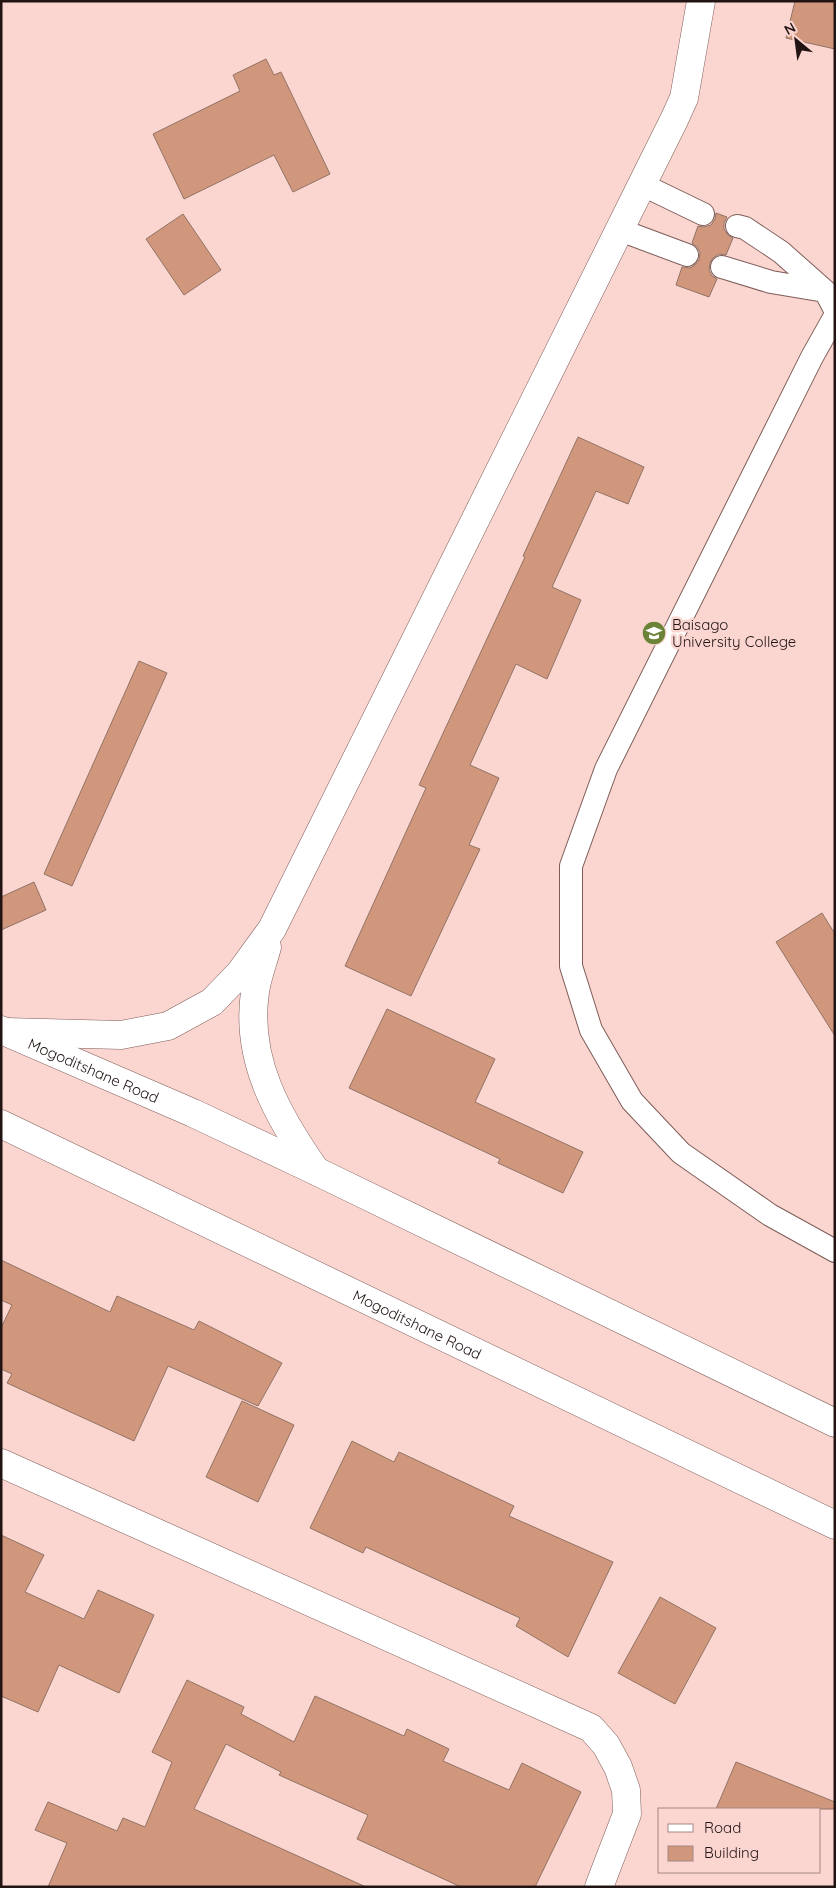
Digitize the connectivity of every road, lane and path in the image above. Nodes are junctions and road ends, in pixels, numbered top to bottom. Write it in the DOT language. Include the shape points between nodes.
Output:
graph roads {
  1 [pos="701,1"];
  2 [pos="643,184"];
  3 [pos="703,214"];
  4 [pos="738,226"];
  5 [pos="620,230"];
  6 [pos="687,255"];
  7 [pos="722,266"];
  8 [pos="830,300"];
  9 [pos="835,316"];
  10 [pos="272,929"];
  11 [pos="4,1031"];
  12 [pos="1,1124"];
  13 [pos="316,1171"];
  14 [pos="831,1244"];
  15 [pos="835,1422"];
  16 [pos="1,1463"];
  17 [pos="835,1525"];
  18 [pos="599,1887"];
  1 -- 2 [label="street" via="684,98"];
  2 -- 3 [label="lane"];
  2 -- 5 [label="street"];
  4 -- 8 [label="lane" via="781,252"];
  5 -- 6 [label="lane"];
  5 -- 10 [label="street"];
  7 -- 8 [label="lane"];
  9 -- 14 [label="lane" via="606,769 572,866 571,966 591,1030 632,1101 681,1153 770,1215"];
  10 -- 11 [label="street" via="240,973 212,1002 168,1026 121,1035"];
  10 -- 13 [label="street" via="255,992 253,1036 266,1085 277,1111"];
  11 -- 13 [label="street, Mogoditshane Road"];
  12 -- 17 [label="street, Mogoditshane Road"];
  13 -- 15 [label="street, Mogoditshane Road"];
  16 -- 18 [label="street" via="591,1728 606,1745 618,1767 626,1790 628,1814"];
}
